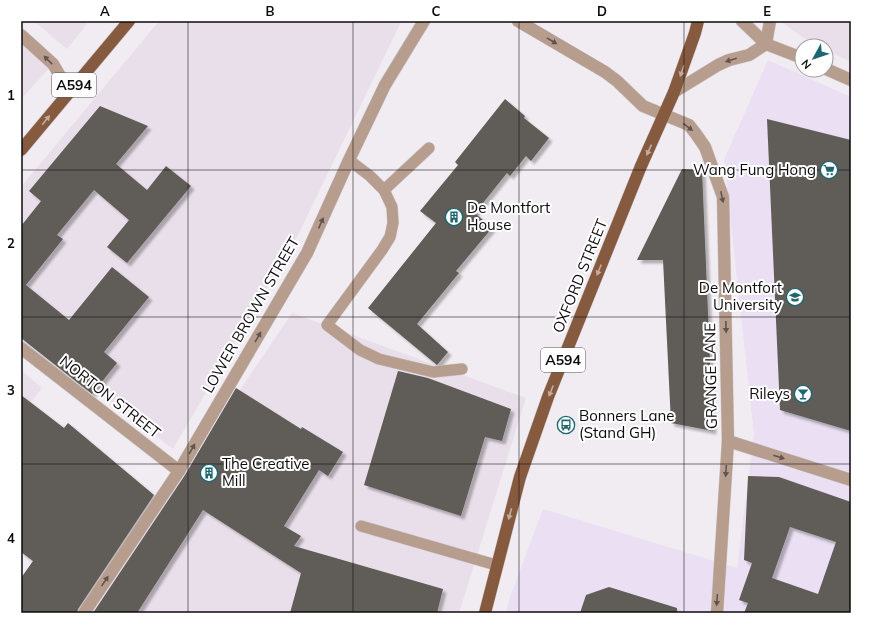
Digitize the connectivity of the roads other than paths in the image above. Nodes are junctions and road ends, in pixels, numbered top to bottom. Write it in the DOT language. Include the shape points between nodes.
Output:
graph roads {
  1 [pos="129,21"];
  2 [pos="424,21"];
  3 [pos="518,21"];
  4 [pos="698,21"];
  5 [pos="742,21"];
  6 [pos="770,21"];
  7 [pos="21,35"];
  8 [pos="766,44"];
  9 [pos="794,55"];
  10 [pos="834,73"];
  11 [pos="851,80"];
  12 [pos="69,90"];
  13 [pos="674,92"];
  14 [pos="665,115"];
  15 [pos="429,148"];
  16 [pos="21,150"];
  17 [pos="349,160"];
  18 [pos="384,190"];
  19 [pos="21,348"];
  20 [pos="462,369"];
  21 [pos="728,441"];
  22 [pos="179,471"];
  23 [pos="851,480"];
  24 [pos="360,526"];
  25 [pos="496,565"];
  26 [pos="84,613"];
  27 [pos="484,613"];
  28 [pos="717,613"];
  1 -- 12 [label="main road, A594"];
  2 -- 17 [label="street, LOWER BROWN STREET" via="385,85"];
  3 -- 14 [label="street, GRANGE LANE, one-way" via="605,72 643,106"];
  4 -- 13 [label="main road, A594, one-way"];
  5 -- 8 [label="street"];
  6 -- 8 [label="street"];
  12 -- 7 [label="street, one-way" via="53,64"];
  8 -- 9 [label="street"];
  8 -- 13 [label="street, one-way" via="750,55 718,65"];
  10 -- 11 [label="street"];
  16 -- 12 [label="main road, A594, one-way"];
  13 -- 14 [label="main road, A594"];
  14 -- 21 [label="street, GRANGE LANE, one-way" via="689,125 696,134 705,147 723,197"];
  14 -- 25 [label="main road, OXFORD STREET / A594, one-way" via="641,166 548,397 520,477"];
  15 -- 18 [label="lane"];
  17 -- 18 [label="lane"];
  22 -- 17 [label="street, LOWER BROWN STREET, one-way" via="307,253"];
  18 -- 20 [label="lane" via="392,207 394,223 390,237 327,325 360,350 379,359 434,372"];
  19 -- 22 [label="street, NORTON STREET"];
  21 -- 23 [label="street, one-way"];
  21 -- 28 [label="street, GRANGE LANE, one-way"];
  26 -- 22 [label="street, LOWER BROWN STREET, one-way"];
  24 -- 25 [label="lane"];
  25 -- 27 [label="main road, OXFORD STREET / A594"];
}
